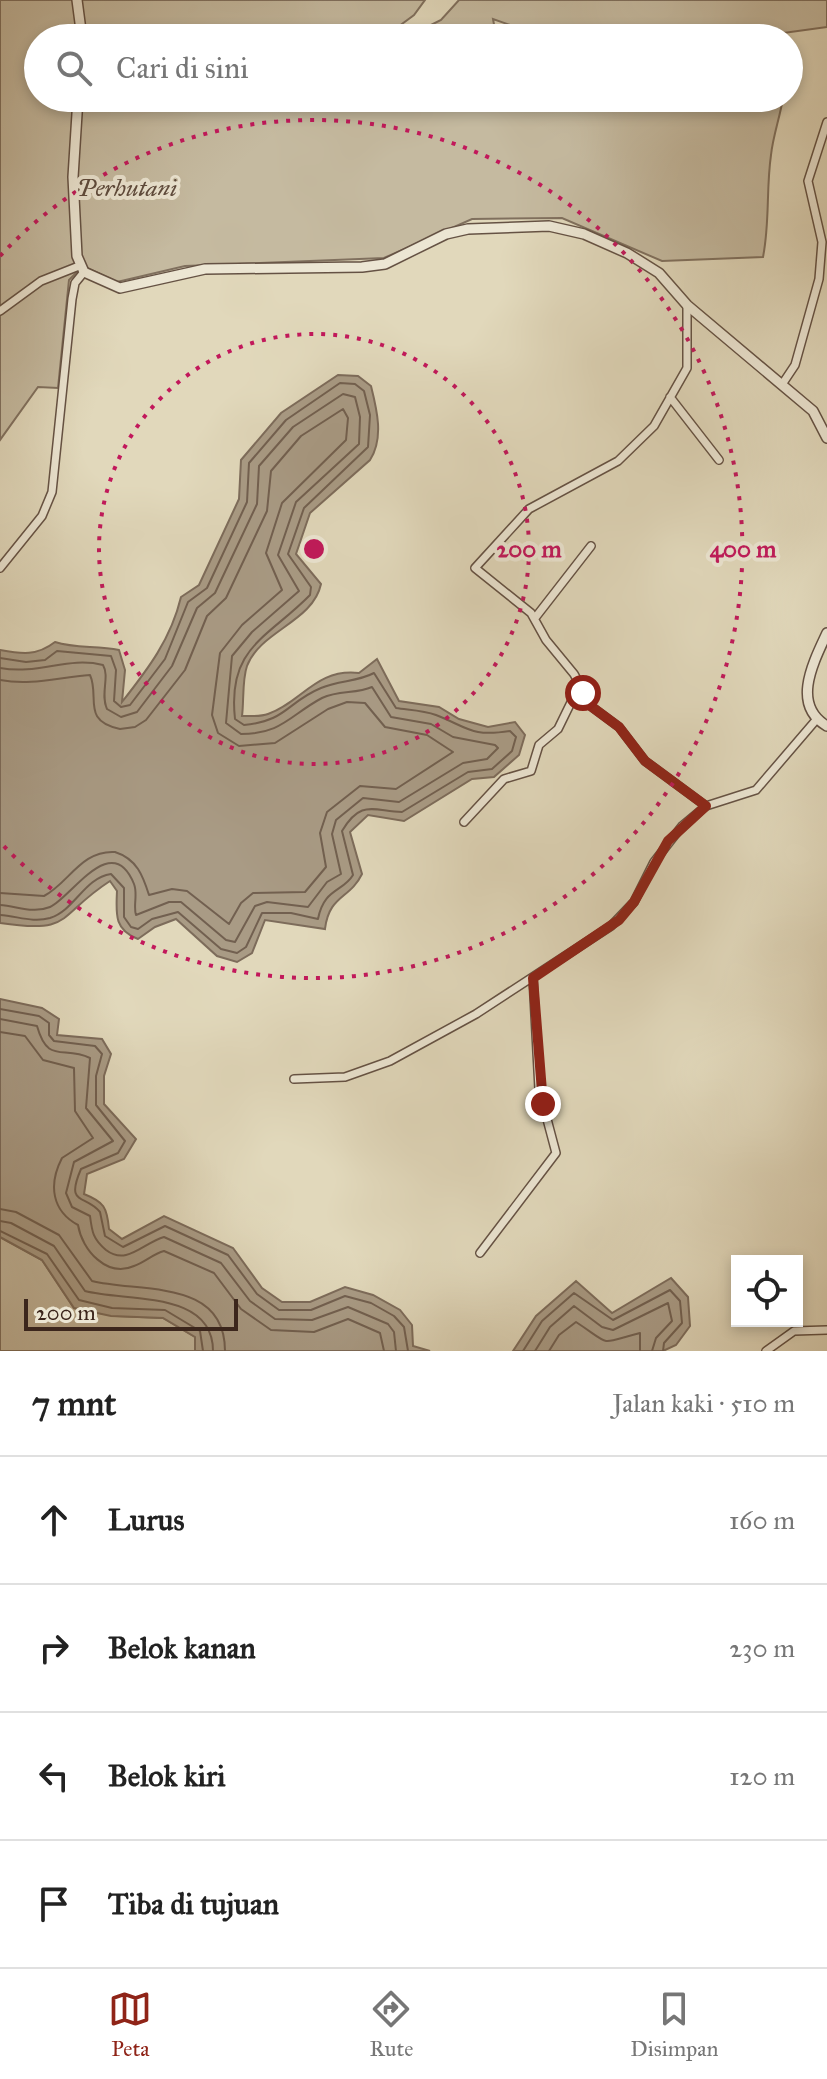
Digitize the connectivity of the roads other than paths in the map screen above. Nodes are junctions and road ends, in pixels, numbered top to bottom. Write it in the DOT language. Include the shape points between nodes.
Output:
graph roads {
  1 [pos="77,0"];
  2 [pos="82,24"];
  3 [pos="77,112"];
  4 [pos="827,122"];
  5 [pos="82,269"];
  6 [pos="687,305"];
  7 [pos="0,311"];
  8 [pos="783,383"];
  9 [pos="670,397"];
  10 [pos="827,438"];
  11 [pos="719,460"];
  12 [pos="591,546"];
  13 [pos="0,568"];
  14 [pos="535,618"];
  15 [pos="827,633"];
  16 [pos="579,686"];
  17 [pos="816,720"];
  18 [pos="827,726"];
  19 [pos="706,806"];
  20 [pos="464,822"];
  21 [pos="533,978"];
  22 [pos="294,1079"];
  23 [pos="480,1253"];
  24 [pos="827,1330"];
  25 [pos="766,1351"];
  1 -- 2 [label="street"];
  3 -- 5 [label="street" via="73,177"];
  4 -- 8 [label="street" via="808,181 822,242 819,279 795,365"];
  5 -- 6 [label="street" via="120,288 205,269 362,267 396,260 446,234 468,229 549,226 584,234 648,264"];
  5 -- 7 [label="street" via="41,281"];
  5 -- 13 [label="street" via="72,299 52,492 42,516"];
  6 -- 8 [label="street"];
  6 -- 9 [label="street" via="687,368"];
  8 -- 10 [label="street" via="813,411"];
  9 -- 11 [label="street"];
  9 -- 14 [label="street" via="654,426 628,453 529,509 476,564 476,573"];
  12 -- 14 [label="street"];
  14 -- 16 [label="street"];
  15 -- 17 [label="street" via="807,695"];
  16 -- 19 [label="street" via="588,703 619,727 645,761"];
  16 -- 20 [label="street" via="558,729 537,748 531,771 504,779"];
  17 -- 18 [label="street"];
  17 -- 19 [label="street" via="756,790"];
  19 -- 21 [label="street" via="668,841 619,920"];
  21 -- 22 [label="street" via="390,1061 345,1077"];
  21 -- 23 [label="street" via="539,1089 556,1153"];
  24 -- 25 [label="street" via="794,1331"];
}
